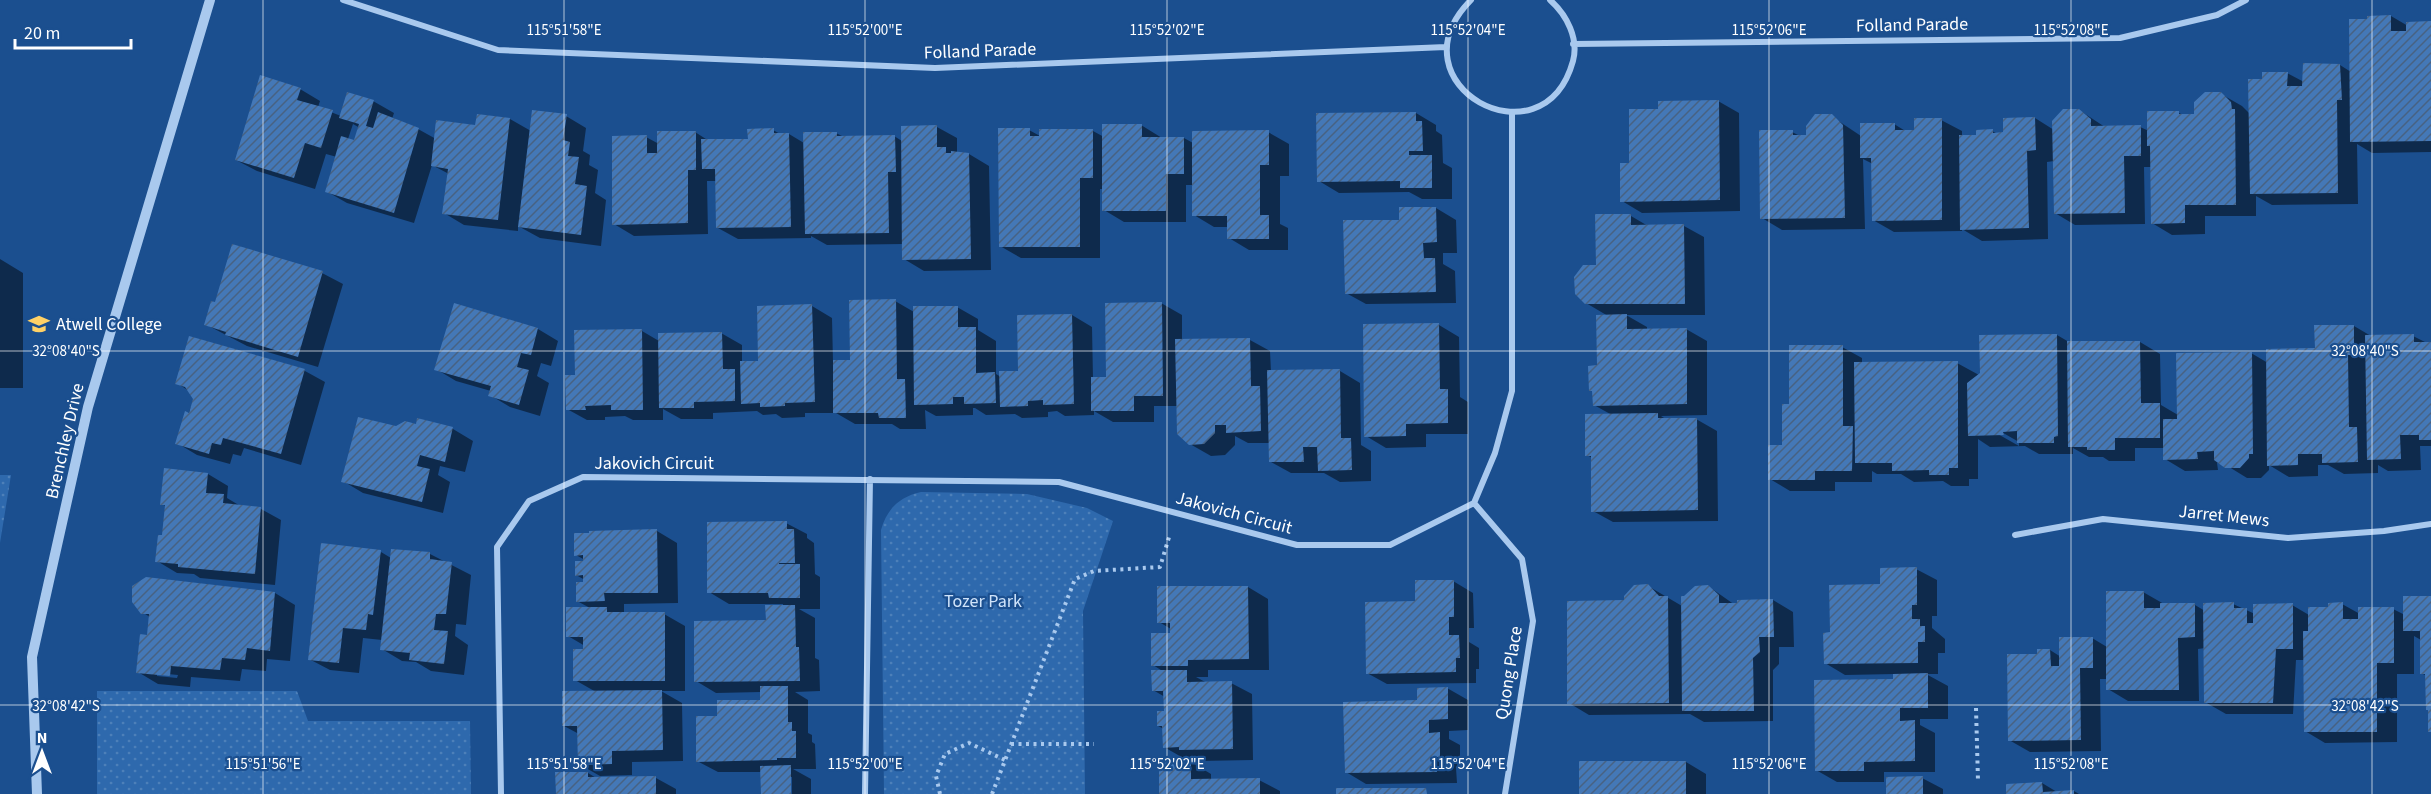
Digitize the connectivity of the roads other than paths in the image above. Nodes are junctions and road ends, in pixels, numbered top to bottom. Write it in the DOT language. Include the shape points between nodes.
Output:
graph roads {
  1 [pos="210,0"];
  2 [pos="343,0"];
  3 [pos="1471,0"];
  4 [pos="1550,0"];
  5 [pos="2246,0"];
  6 [pos="1573,44"];
  7 [pos="1446,47"];
  8 [pos="1512,112"];
  9 [pos="870,479"];
  10 [pos="1474,503"];
  11 [pos="2431,524"];
  12 [pos="2015,535"];
  13 [pos="37,794"];
  14 [pos="501,794"];
  15 [pos="865,794"];
  16 [pos="1505,794"];
  1 -- 13 [label="street, Brenchley Drive" via="88,407 32,657"];
  2 -- 7 [label="street, Folland Parade" via="498,50 936,68"];
  3 -- 7 [label="street" via="1458,12"];
  4 -- 6 [label="street" via="1571,28"];
  5 -- 6 [label="street, Folland Parade" via="2217,15 2120,38"];
  6 -- 8 [label="street" via="1568,79 1553,96 1535,108"];
  7 -- 8 [label="street" via="1450,70 1461,90 1478,104 1498,112"];
  8 -- 10 [label="street" via="1512,391 1495,453"];
  9 -- 10 [label="street, Jakovich Circuit" via="1059,482 1297,545 1390,545"];
  9 -- 14 [label="street, Jakovich Circuit" via="583,477 529,501 497,547"];
  9 -- 15 [label="street"];
  10 -- 16 [label="street, Quong Place" via="1522,559 1533,621"];
  11 -- 12 [label="street, Jarret Mews" via="2288,538 2103,519"];
}
